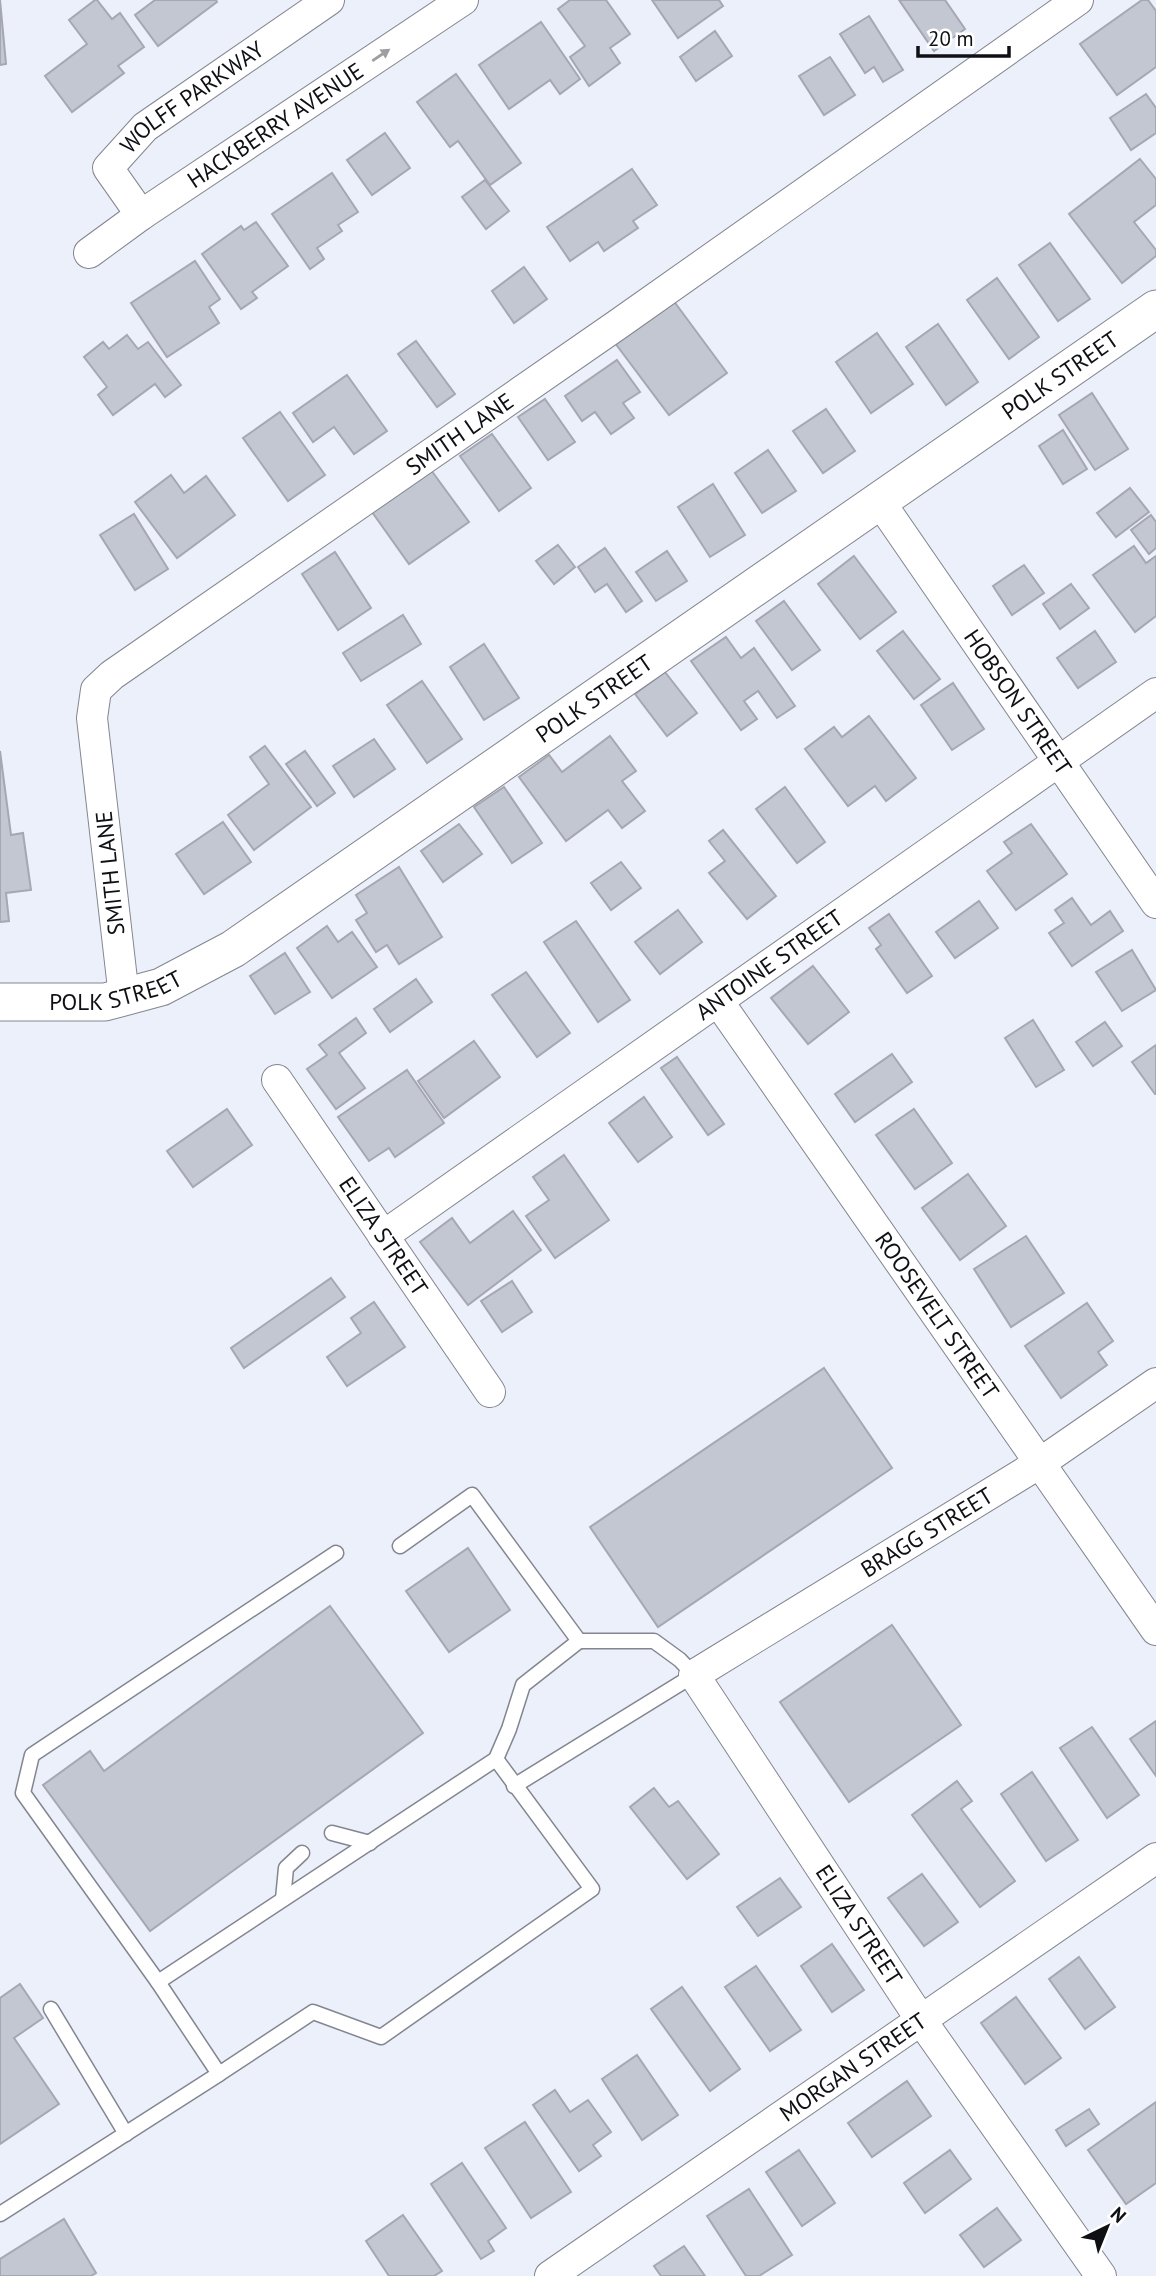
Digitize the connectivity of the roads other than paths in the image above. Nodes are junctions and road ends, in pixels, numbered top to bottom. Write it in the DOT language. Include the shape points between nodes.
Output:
graph roads {
  1 [pos="329,0"];
  2 [pos="463,0"];
  3 [pos="1078,0"];
  4 [pos="141,215"];
  5 [pos="89,253"];
  6 [pos="1156,309"];
  7 [pos="880,502"];
  8 [pos="1156,693"];
  9 [pos="1059,761"];
  10 [pos="1156,903"];
  11 [pos="124,997"];
  12 [pos="718,1001"];
  13 [pos="0,1002"];
  14 [pos="277,1080"];
  15 [pos="383,1236"];
  16 [pos="1156,1383"];
  17 [pos="490,1392"];
  18 [pos="1040,1463"];
  19 [pos="400,1546"];
  20 [pos="336,1553"];
  21 [pos="1156,1630"];
  22 [pos="579,1641"];
  23 [pos="694,1675"];
  24 [pos="496,1759"];
  25 [pos="514,1786"];
  26 [pos="332,1833"];
  27 [pos="370,1843"];
  28 [pos="302,1853"];
  29 [pos="1156,1858"];
  30 [pos="283,1899"];
  31 [pos="158,1982"];
  32 [pos="51,2009"];
  33 [pos="921,2020"];
  34 [pos="219,2074"];
  35 [pos="126,2134"];
  36 [pos="0,2214"];
  37 [pos="551,2276"];
  38 [pos="1101,2276"];
  1 -- 4 [label="street, WOLFF PARKWAY" via="145,127 108,168"];
  4 -- 2 [label="street, HACKBERRY AVENUE, one-way"];
  3 -- 11 [label="street, SMITH LANE" via="112,674 96,690 92,718"];
  4 -- 5 [label="street, HACKBERRY AVENUE"];
  6 -- 7 [label="street, POLK STREET"];
  7 -- 9 [label="street, HOBSON STREET"];
  7 -- 11 [label="street, POLK STREET" via="233,949 161,987"];
  8 -- 9 [label="street, ANTOINE STREET"];
  9 -- 10 [label="street, HOBSON STREET"];
  9 -- 12 [label="street, ANTOINE STREET"];
  11 -- 13 [label="street, POLK STREET" via="105,1002"];
  12 -- 15 [label="street, ANTOINE STREET"];
  12 -- 18 [label="street, ROOSEVELT STREET"];
  14 -- 15 [label="street, ELIZA STREET"];
  15 -- 17 [label="street, ELIZA STREET"];
  16 -- 18 [label="street, BRAGG STREET"];
  18 -- 21 [label="street, ROOSEVELT STREET"];
  18 -- 23 [label="street, BRAGG STREET"];
  19 -- 22 [label="lane" via="472,1495"];
  20 -- 31 [label="lane" via="32,1755 23,1793"];
  22 -- 23 [label="lane" via="654,1641"];
  22 -- 24 [label="lane" via="523,1685"];
  23 -- 25 [label="lane"];
  23 -- 33 [label="street, ELIZA STREET"];
  24 -- 25 [label="lane"];
  24 -- 27 [label="lane"];
  25 -- 34 [label="lane" via="592,1889 381,2037 313,2012"];
  26 -- 27 [label="lane"];
  27 -- 30 [label="lane"];
  28 -- 30 [label="lane" via="286,1868"];
  29 -- 33 [label="street, MORGAN STREET"];
  30 -- 31 [label="lane"];
  31 -- 34 [label="lane"];
  32 -- 35 [label="lane"];
  33 -- 37 [label="street, MORGAN STREET"];
  33 -- 38 [label="street, ELIZA STREET"];
  34 -- 35 [label="lane"];
  35 -- 36 [label="lane"];
}
